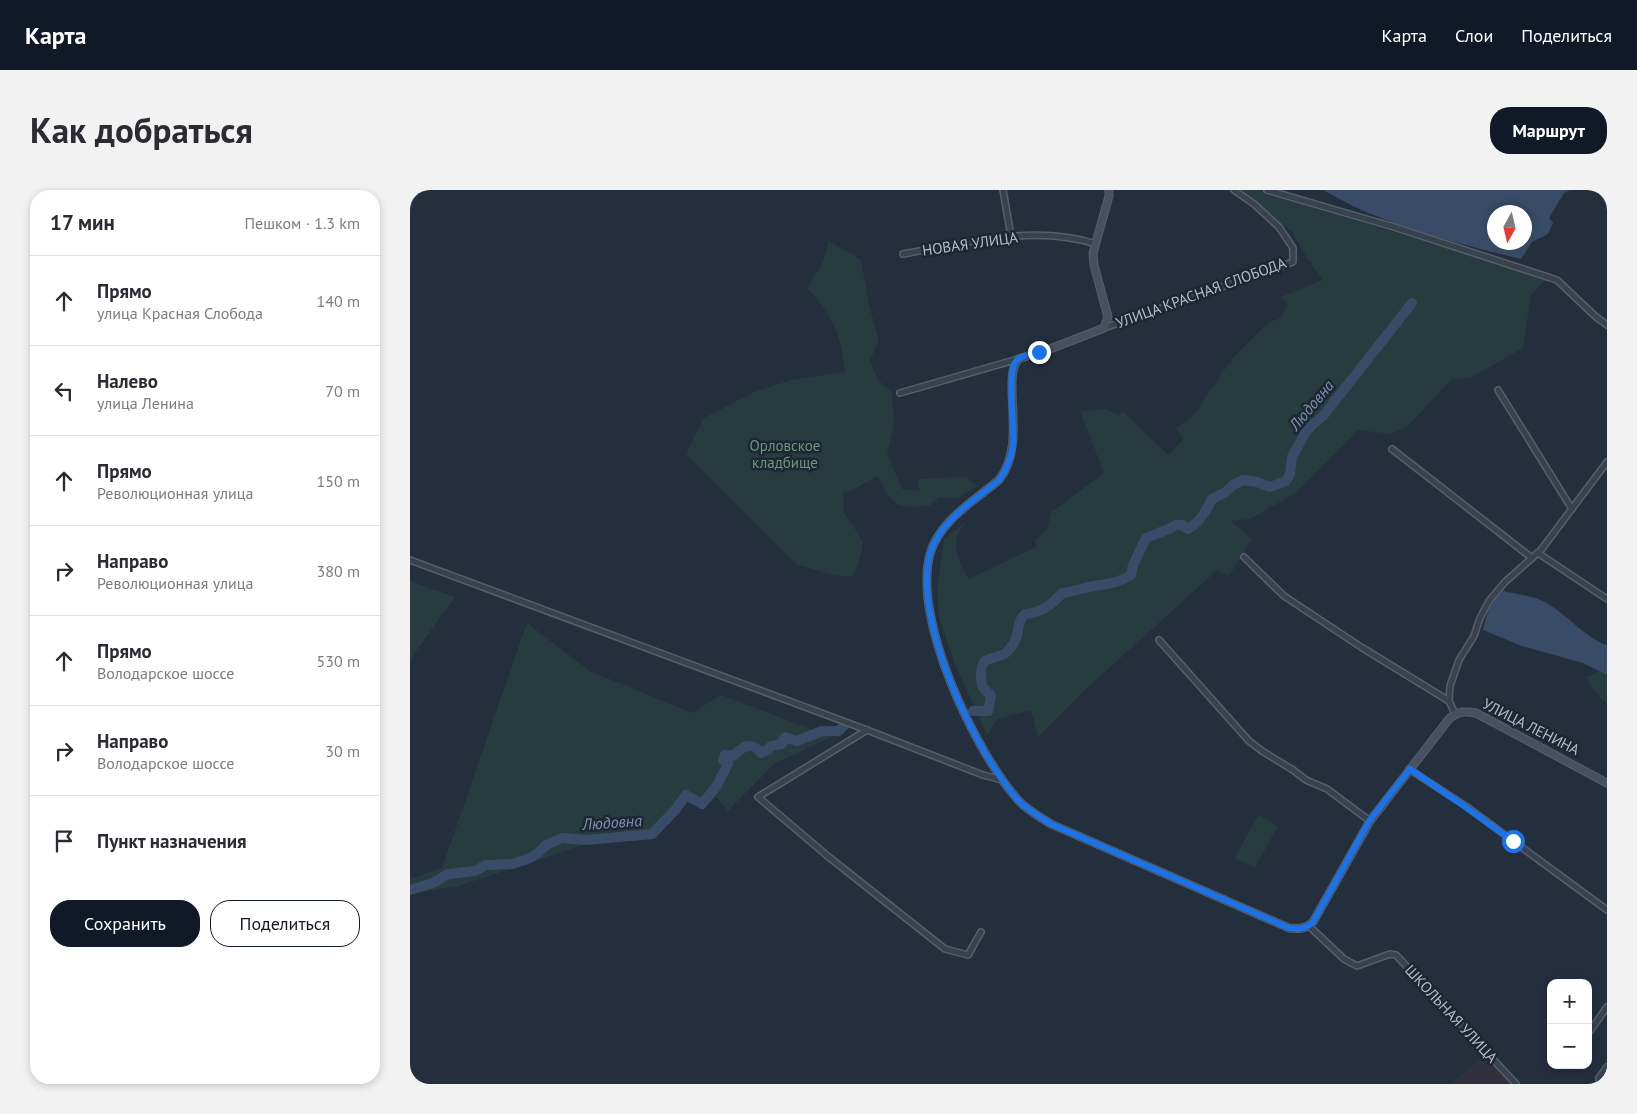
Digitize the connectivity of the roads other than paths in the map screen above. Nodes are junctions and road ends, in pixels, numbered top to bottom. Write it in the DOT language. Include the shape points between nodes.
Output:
graph roads {
  1 [pos="1003,190"];
  2 [pos="1109,190"];
  3 [pos="1234,190"];
  4 [pos="1268,190"];
  5 [pos="1011,236"];
  6 [pos="1096,244"];
  7 [pos="903,254"];
  8 [pos="1607,325"];
  9 [pos="1104,328"];
  10 [pos="1018,359"];
  11 [pos="1498,390"];
  12 [pos="900,393"];
  13 [pos="1392,449"];
  14 [pos="1607,462"];
  15 [pos="1572,509"];
  16 [pos="1538,553"];
  17 [pos="1244,557"];
  18 [pos="1532,558"];
  19 [pos="410,560"];
  20 [pos="1607,599"];
  21 [pos="1159,640"];
  22 [pos="1449,701"];
  23 [pos="1455,714"];
  24 [pos="867,730"];
  25 [pos="1410,769"];
  26 [pos="1002,780"];
  27 [pos="1607,783"];
  28 [pos="1370,820"];
  29 [pos="1607,910"];
  30 [pos="1308,926"];
  31 [pos="981,932"];
  32 [pos="1607,1007"];
  33 [pos="1592,1028"];
  34 [pos="1607,1067"];
  35 [pos="1516,1084"];
  36 [pos="1600,1084"];
  1 -- 5 [label="street"];
  2 -- 6 [label="main road"];
  3 -- 9 [label="street, УЛИЦА КРАСНАЯ СЛОБОДА" via="1279,227 1293,248 1293,262"];
  4 -- 8 [label="street" via="1557,280"];
  5 -- 6 [label="street, НОВАЯ УЛИЦА" via="1078,238"];
  5 -- 7 [label="street, НОВАЯ УЛИЦА"];
  6 -- 9 [label="main road" via="1094,265 1108,318"];
  9 -- 10 [label="main road"];
  10 -- 12 [label="street"];
  10 -- 26 [label="main road" via="1012,386 1013,443 1005,473 950,520 930,555 928,575 929,611 945,667 978,740"];
  11 -- 15 [label="street"];
  13 -- 18 [label="street"];
  14 -- 15 [label="street"];
  15 -- 16 [label="street"];
  16 -- 18 [label="street"];
  16 -- 20 [label="street"];
  17 -- 22 [label="street" via="1284,596"];
  18 -- 22 [label="street" via="1488,601 1474,636 1459,660 1450,686"];
  19 -- 24 [label="street"];
  21 -- 28 [label="street" via="1249,741"];
  22 -- 23 [label="street"];
  23 -- 25 [label="main road"];
  23 -- 27 [label="main road, УЛИЦА ЛЕНИНА" via="1465,711 1476,713"];
  24 -- 26 [label="street"];
  24 -- 31 [label="street" via="758,797 945,949 968,955"];
  25 -- 28 [label="main road"];
  25 -- 29 [label="street"];
  26 -- 30 [label="main road" via="1019,801 1051,824 1289,928"];
  28 -- 30 [label="main road" via="1320,911"];
  30 -- 35 [label="street, ШКОЛЬНАЯ УЛИЦА" via="1344,959 1357,966 1390,954 1396,955"];
  32 -- 33 [label="street"];
  34 -- 36 [label="street" via="1599,1078"];
}
